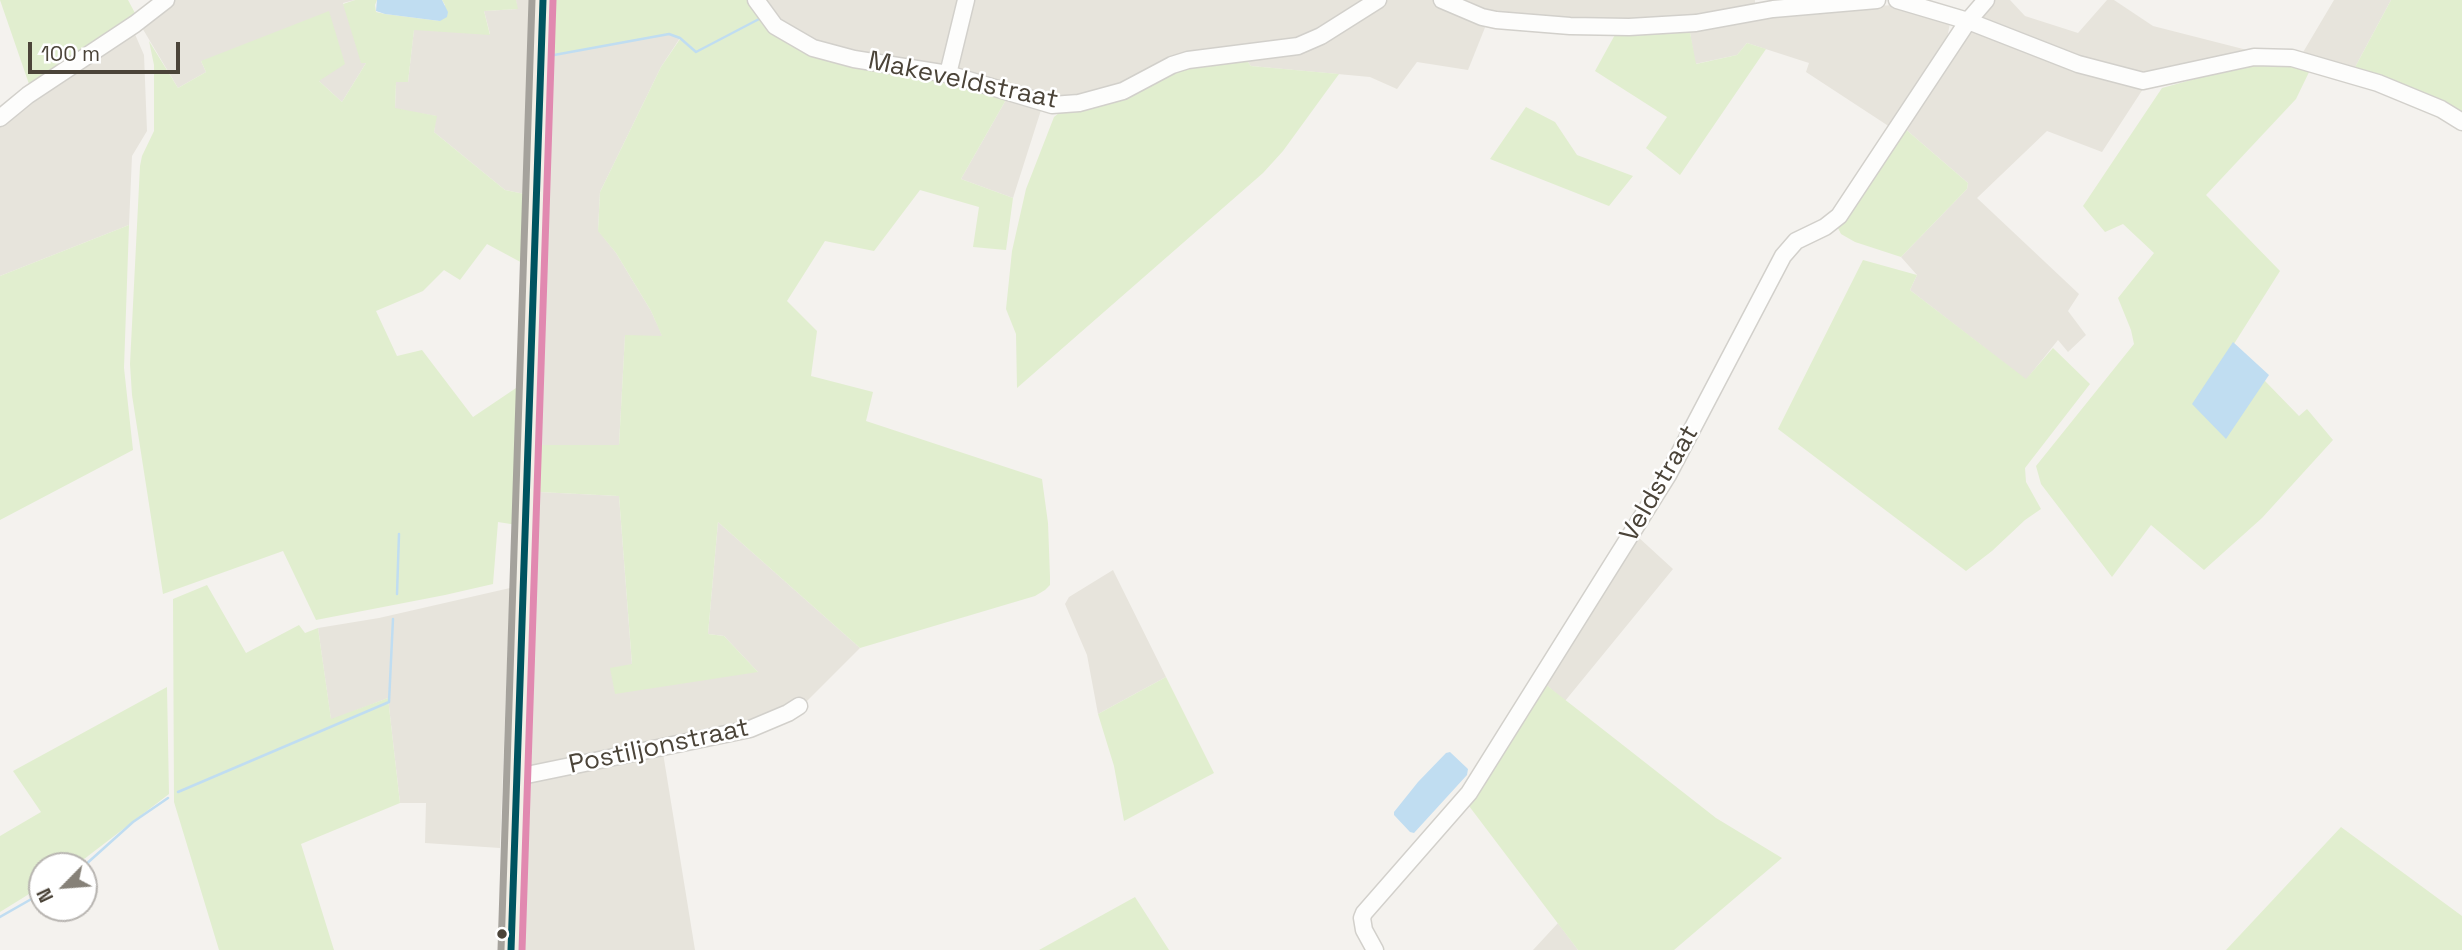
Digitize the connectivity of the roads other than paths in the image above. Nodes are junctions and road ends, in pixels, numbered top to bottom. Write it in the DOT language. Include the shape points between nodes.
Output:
graph roads {
  1 [pos="166,0"];
  2 [pos="543,0"];
  3 [pos="755,0"];
  4 [pos="966,0"];
  5 [pos="1378,0"];
  6 [pos="1441,0"];
  7 [pos="1877,0"];
  8 [pos="1897,0"];
  9 [pos="1986,0"];
  10 [pos="1769,4"];
  11 [pos="1968,21"];
  12 [pos="948,74"];
  13 [pos="0,118"];
  14 [pos="2462,122"];
  15 [pos="799,706"];
  16 [pos="517,777"];
  17 [pos="511,950"];
  18 [pos="1375,950"];
  1 -- 13 [label="street"];
  2 -- 16 [label="main road"];
  3 -- 12 [label="street, Makeveldstraat" via="775,26 813,48"];
  4 -- 12 [label="street"];
  5 -- 12 [label="street, Makeveldstraat" via="1298,46 1188,60 1123,91 1079,103 1052,105"];
  6 -- 10 [label="street" via="1482,17 1629,27 1696,23"];
  7 -- 10 [label="street"];
  8 -- 11 [label="street"];
  9 -- 11 [label="street"];
  11 -- 14 [label="street" via="2078,64 2143,81 2254,57 2292,58 2378,83"];
  11 -- 18 [label="street, Veldstraat" via="1839,216 1796,241 1783,256 1668,475 1469,793 1364,913 1364,930"];
  15 -- 16 [label="street, Postiljonstraat" via="750,729"];
  16 -- 17 [label="main road"];
}
